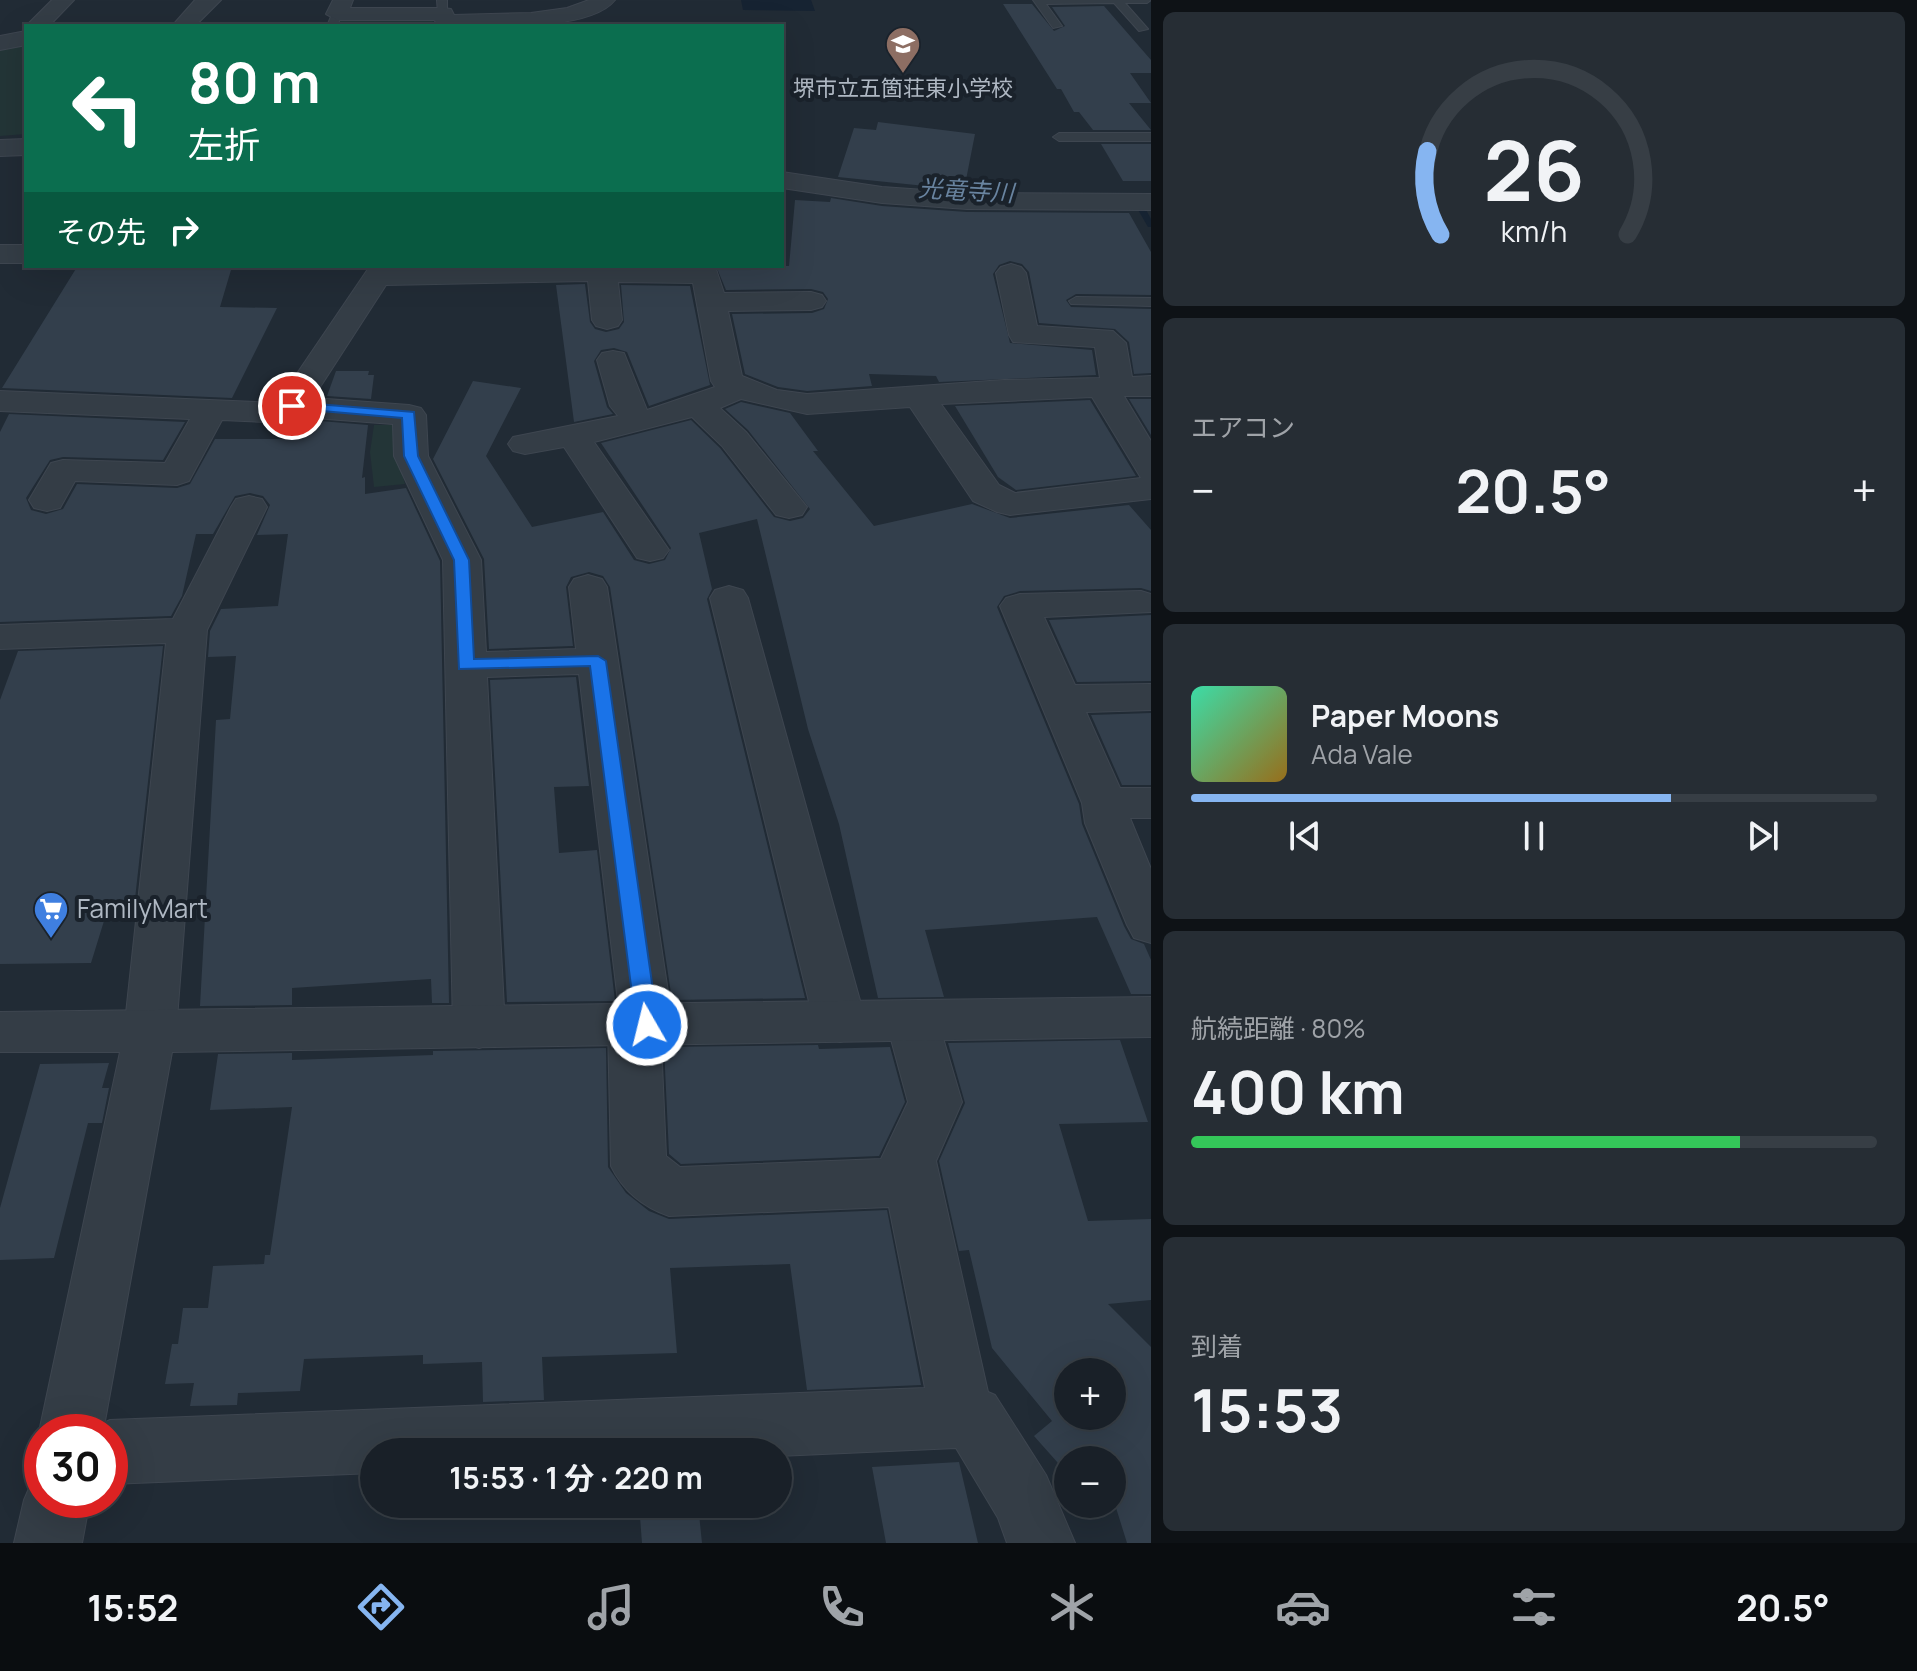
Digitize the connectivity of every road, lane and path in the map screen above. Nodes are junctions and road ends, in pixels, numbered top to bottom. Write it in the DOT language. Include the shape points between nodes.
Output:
graph roads {
  1 [pos="64,0"];
  2 [pos="211,0"];
  3 [pos="605,0"];
  4 [pos="1147,0"];
  5 [pos="1117,1"];
  6 [pos="337,13"];
  7 [pos="447,16"];
  8 [pos="37,24"];
  9 [pos="185,24"];
  10 [pos="1057,26"];
  11 [pos="1143,29"];
  12 [pos="1059,137"];
  13 [pos="1151,137"];
  14 [pos="784,180"];
  15 [pos="1151,202"];
  16 [pos="0,254"];
  17 [pos="24,254"];
  18 [pos="380,272"];
  19 [pos="602,272"];
  20 [pos="1011,273"];
  21 [pos="811,301"];
  22 [pos="1076,301"];
  23 [pos="711,302"];
  24 [pos="1151,302"];
  25 [pos="607,320"];
  26 [pos="613,360"];
  27 [pos="1151,386"];
  28 [pos="740,388"];
  29 [pos="1111,388"];
  30 [pos="919,396"];
  31 [pos="0,401"];
  32 [pos="292,406"];
  33 [pos="699,406"];
  34 [pos="211,410"];
  35 [pos="639,422"];
  36 [pos="573,436"];
  37 [pos="525,444"];
  38 [pos="1151,470"];
  39 [pos="1151,486"];
  40 [pos="47,500"];
  41 [pos="249,507"];
  42 [pos="789,507"];
  43 [pos="650,550"];
  44 [pos="588,587"];
  45 [pos="729,598"];
  46 [pos="1141,603"];
  47 [pos="187,630"];
  48 [pos="0,637"];
  49 [pos="598,661"];
  50 [pos="465,665"];
  51 [pos="1151,697"];
  52 [pos="1059,699"];
  53 [pos="1104,803"];
  54 [pos="1151,803"];
  55 [pos="1151,925"];
  56 [pos="1151,1017"];
  57 [pos="912,1021"];
  58 [pos="840,1022"];
  59 [pos="641,1025"];
  60 [pos="479,1028"];
  61 [pos="0,1032"];
  62 [pos="150,1032"];
  63 [pos="912,1182"];
  64 [pos="75,1414"];
  65 [pos="962,1417"];
  66 [pos="128,1451"];
  67 [pos="53,1518"];
  68 [pos="48,1543"];
  69 [pos="1041,1543"];
  1 -- 8 [label="street"];
  2 -- 9 [label="street"];
  3 -- 7 [label="street" via="582,11 529,19"];
  4 -- 5 [label="lane"];
  5 -- 10 [label="lane" via="1038,1"];
  5 -- 11 [label="lane"];
  6 -- 7 [label="street"];
  12 -- 13 [label="lane"];
  14 -- 15 [label="street" via="967,201"];
  16 -- 17 [label="street"];
  18 -- 19 [label="street"];
  18 -- 32 [label="street"];
  19 -- 23 [label="street" via="706,275"];
  19 -- 25 [label="street"];
  20 -- 29 [label="street" via="1024,335 1102,338 1110,343"];
  21 -- 23 [label="street"];
  22 -- 24 [label="lane"];
  23 -- 28 [label="street" via="727,381"];
  26 -- 35 [label="street" via="627,406"];
  27 -- 29 [label="street"];
  28 -- 30 [label="street" via="778,402 807,404"];
  28 -- 33 [label="street"];
  29 -- 30 [label="street"];
  29 -- 38 [label="street"];
  30 -- 39 [label="street" via="986,493 1010,504"];
  31 -- 34 [label="street"];
  32 -- 34 [label="street" via="287,413"];
  32 -- 50 [label="street" via="409,415 411,456 462,560"];
  33 -- 35 [label="street"];
  33 -- 42 [label="street" via="734,439"];
  34 -- 40 [label="street" via="177,474 63,470"];
  35 -- 36 [label="street"];
  36 -- 37 [label="street"];
  36 -- 43 [label="street"];
  41 -- 47 [label="street"];
  44 -- 49 [label="street"];
  45 -- 58 [label="street"];
  46 -- 52 [label="street" via="1020,606"];
  47 -- 48 [label="street"];
  47 -- 62 [label="street"];
  49 -- 50 [label="street"];
  49 -- 59 [label="street"];
  50 -- 60 [label="street"];
  51 -- 52 [label="street"];
  52 -- 53 [label="street"];
  53 -- 54 [label="street"];
  53 -- 55 [label="street"];
  56 -- 57 [label="street"];
  57 -- 58 [label="street"];
  57 -- 63 [label="street" via="935,1102 908,1161"];
  58 -- 59 [label="street"];
  59 -- 60 [label="street"];
  59 -- 63 [label="street" via="639,1166 669,1192"];
  60 -- 62 [label="street"];
  61 -- 62 [label="street"];
  62 -- 64 [label="street"];
  63 -- 65 [label="street"];
  65 -- 66 [label="street"];
  65 -- 69 [label="street" via="973,1417 1023,1498"];
  67 -- 68 [label="street"];
}
